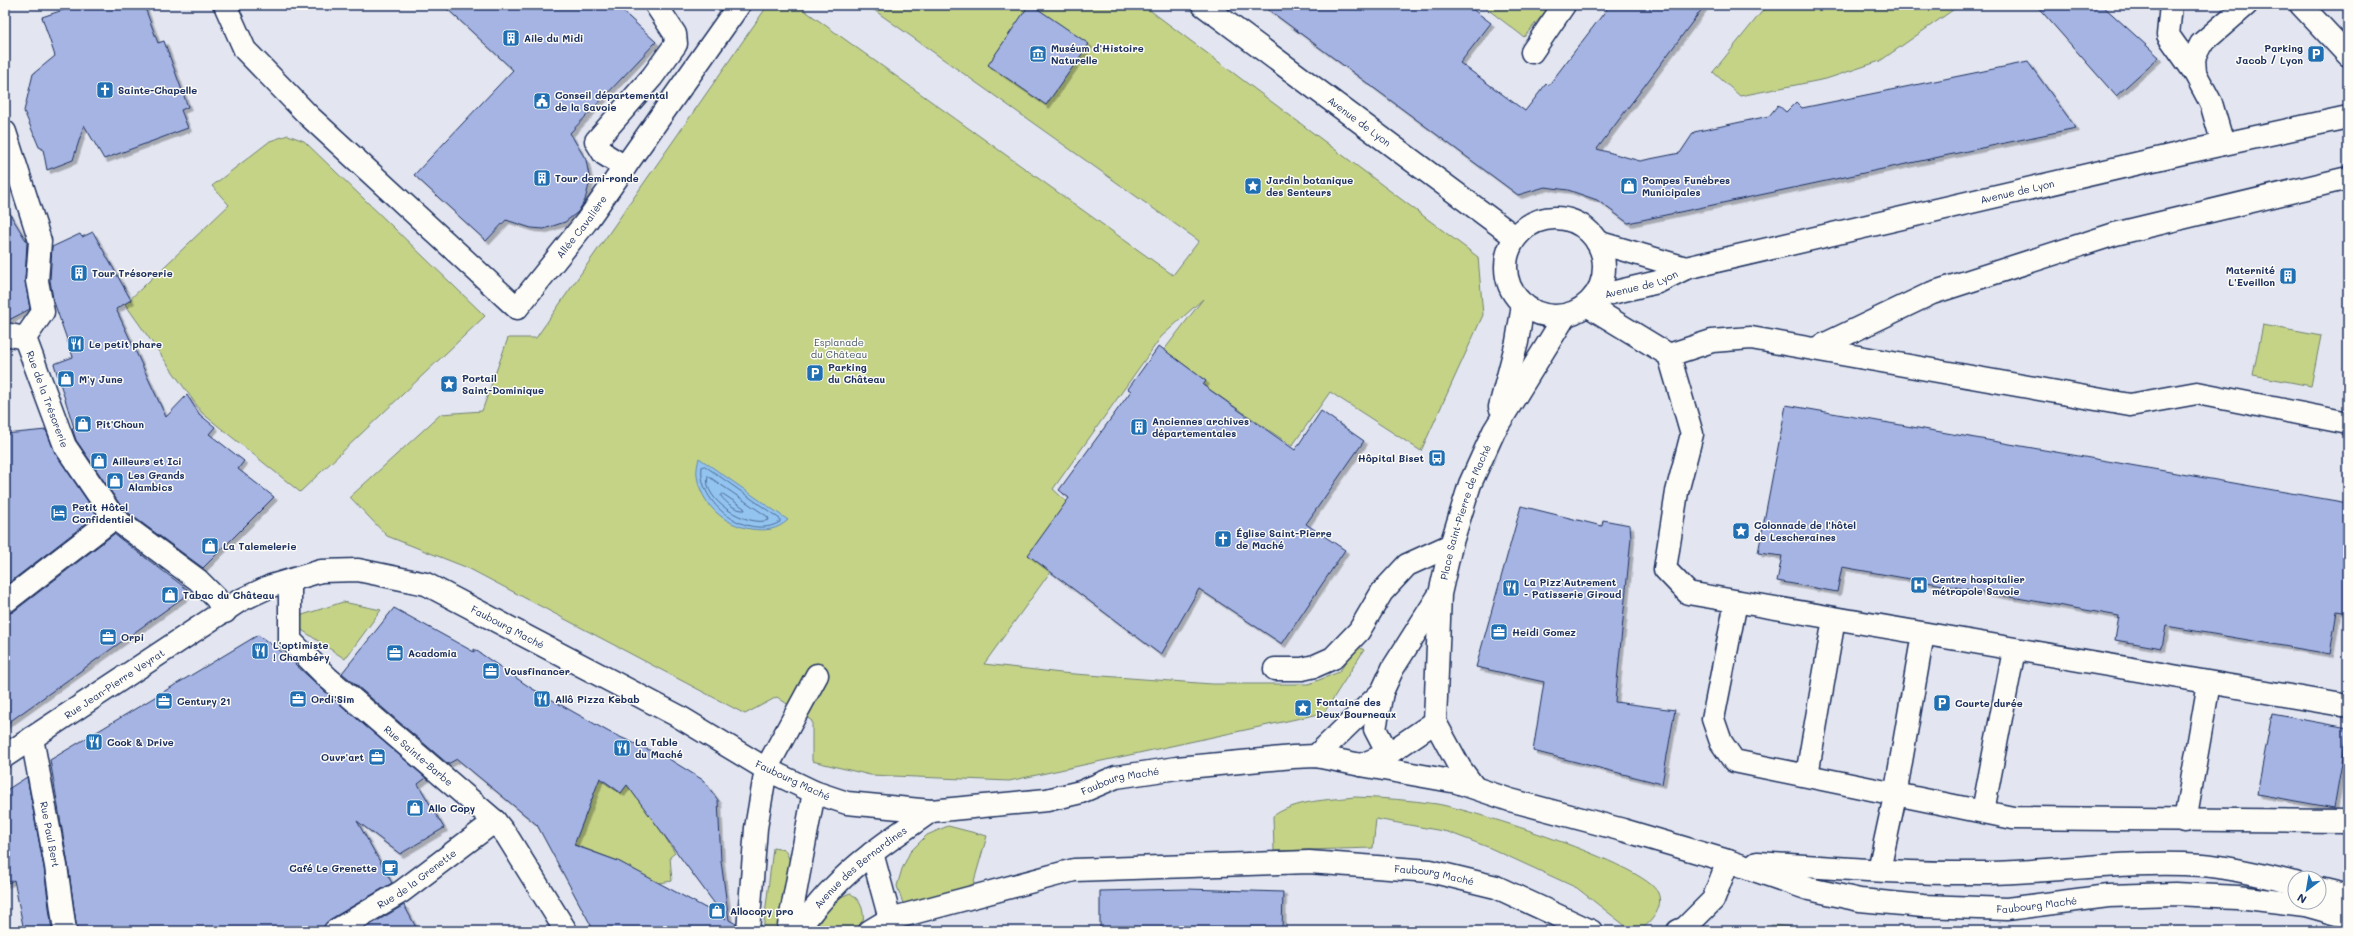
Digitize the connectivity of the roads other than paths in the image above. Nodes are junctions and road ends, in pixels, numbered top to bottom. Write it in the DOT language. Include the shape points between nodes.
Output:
graph roads {
  1 [pos="224,5"];
  2 [pos="656,5"];
  3 [pos="739,5"];
  4 [pos="1203,5"];
  5 [pos="1564,5"];
  6 [pos="2171,5"];
  7 [pos="2246,5"];
  8 [pos="2301,5"];
  9 [pos="1532,52"];
  10 [pos="2348,55"];
  11 [pos="2195,73"];
  12 [pos="2348,117"];
  13 [pos="5,132"];
  14 [pos="2223,144"];
  15 [pos="625,167"];
  16 [pos="2348,178"];
  17 [pos="1515,237"];
  18 [pos="1597,242"];
  19 [pos="1686,268"];
  20 [pos="1591,301"];
  21 [pos="1523,305"];
  22 [pos="1566,316"];
  23 [pos="15,336"];
  24 [pos="1817,348"];
  25 [pos="1669,354"];
  26 [pos="2348,423"];
  27 [pos="1494,431"];
  28 [pos="114,518"];
  29 [pos="1451,545"];
  30 [pos="290,581"];
  31 [pos="1440,594"];
  32 [pos="5,602"];
  33 [pos="1736,602"];
  34 [pos="224,612"];
  35 [pos="1834,619"];
  36 [pos="1923,634"];
  37 [pos="2014,650"];
  38 [pos="1275,669"];
  39 [pos="817,675"];
  40 [pos="2209,683"];
  41 [pos="1382,692"];
  42 [pos="2348,706"];
  43 [pos="1435,722"];
  44 [pos="32,738"];
  45 [pos="1388,754"];
  46 [pos="5,756"];
  47 [pos="1316,756"];
  48 [pos="1361,764"];
  49 [pos="766,769"];
  50 [pos="1409,772"];
  51 [pos="1807,775"];
  52 [pos="1474,787"];
  53 [pos="814,792"];
  54 [pos="1895,796"];
  55 [pos="931,811"];
  56 [pos="1983,811"];
  57 [pos="495,821"];
  58 [pos="2185,821"];
  59 [pos="2348,821"];
  60 [pos="872,853"];
  61 [pos="1728,861"];
  62 [pos="1879,870"];
  63 [pos="2287,881"];
  64 [pos="2327,891"];
  65 [pos="2348,896"];
  66 [pos="2348,917"];
  67 [pos="890,919"];
  68 [pos="65,931"];
  69 [pos="335,931"];
  70 [pos="566,931"];
  71 [pos="748,931"];
  72 [pos="788,931"];
  73 [pos="796,931"];
  74 [pos="870,931"];
  75 [pos="1591,931"];
  76 [pos="1678,931"];
  1 -- 15 [label="street, Allée Cavalière" via="245,50 261,67 407,209 517,308 586,222"];
  2 -- 15 [label="street" via="675,34 676,44 652,78 596,141 604,154"];
  3 -- 15 [label="street, Allée Cavalière"];
  4 -- 17 [label="street, Avenue de Lyon"];
  5 -- 9 [label="street"];
  6 -- 11 [label="street" via="2168,35"];
  7 -- 11 [label="street" via="2201,44 2194,58"];
  8 -- 10 [label="street"];
  11 -- 14 [label="street" via="2211,103"];
  12 -- 14 [label="street, Avenue de Lyon"];
  13 -- 23 [label="street, Rue de la Trésorerie" via="40,241 37,281 43,312"];
  14 -- 19 [label="street, Avenue de Lyon"];
  16 -- 24 [label="street" via="2108,236 1932,293"];
  17 -- 18 [label="street" via="1527,226 1541,219 1557,217 1573,221 1587,230"];
  17 -- 21 [label="street" via="1507,255 1506,276 1510,288"];
  18 -- 19 [label="street, Avenue de Lyon"];
  18 -- 20 [label="street" via="1603,255 1604,270 1601,285"];
  19 -- 20 [label="street, Avenue de Lyon" via="1658,282"];
  20 -- 22 [label="street"];
  20 -- 25 [label="street"];
  21 -- 22 [label="street" via="1536,313 1550,317"];
  21 -- 27 [label="street, Place Saint-Pierre de Maché"];
  22 -- 27 [label="street, Place Saint-Pierre de Maché" via="1540,352"];
  23 -- 28 [label="street, Rue de la Trésorerie" via="64,446"];
  24 -- 25 [label="street" via="1751,338 1712,341"];
  24 -- 26 [label="street" via="2130,405 2196,393"];
  25 -- 33 [label="street" via="1692,434 1677,492 1665,569 1688,593"];
  27 -- 29 [label="street, Place Saint-Pierre de Maché" via="1470,484"];
  28 -- 32 [label="street"];
  28 -- 34 [label="street, Rue de la Trésorerie" via="198,580 216,598"];
  29 -- 31 [label="street, Place Saint-Pierre de Maché"];
  29 -- 38 [label="street" via="1407,565 1382,592 1359,631 1333,658 1302,669"];
  30 -- 34 [label="street, Faubourg Maché" via="271,586 239,601"];
  30 -- 49 [label="street, Faubourg Maché" via="321,571 358,570 426,584 678,716"];
  30 -- 57 [label="street, Rue Sainte-Barbe" via="290,640 328,678"];
  31 -- 41 [label="street, Place Saint-Pierre de Maché" via="1393,668"];
  31 -- 43 [label="street, Place Saint-Pierre de Maché"];
  33 -- 35 [label="street"];
  33 -- 51 [label="street" via="1712,719 1721,742 1734,760"];
  34 -- 44 [label="street, Rue Jean-Pierre Veyrat"];
  35 -- 36 [label="street"];
  35 -- 51 [label="street"];
  36 -- 37 [label="street"];
  36 -- 54 [label="street"];
  37 -- 40 [label="street"];
  37 -- 56 [label="street"];
  39 -- 49 [label="street"];
  40 -- 42 [label="street"];
  40 -- 58 [label="street"];
  41 -- 45 [label="street, Place Saint-Pierre de Maché" via="1375,729"];
  41 -- 47 [label="street, Place Saint-Pierre de Maché"];
  43 -- 45 [label="street"];
  43 -- 52 [label="street" via="1460,768"];
  44 -- 46 [label="street, Rue Jean-Pierre Veyrat"];
  44 -- 68 [label="street, Rue Paul Bert" via="56,866"];
  45 -- 48 [label="street"];
  45 -- 50 [label="street, Faubourg Maché"];
  47 -- 48 [label="street, Faubourg Maché"];
  47 -- 55 [label="street, Faubourg Maché" via="1176,768 1116,778 1081,792 1047,800"];
  48 -- 50 [label="street, Faubourg Maché"];
  49 -- 53 [label="street, Faubourg Maché"];
  49 -- 71 [label="street" via="756,828"];
  50 -- 52 [label="street, Faubourg Maché"];
  51 -- 54 [label="street"];
  52 -- 61 [label="street, Faubourg Maché" via="1510,800"];
  53 -- 55 [label="street, Faubourg Maché" via="847,803"];
  53 -- 72 [label="street"];
  54 -- 56 [label="street"];
  54 -- 62 [label="street"];
  55 -- 60 [label="street, Avenue des Bernardines"];
  56 -- 58 [label="street" via="2013,818"];
  57 -- 69 [label="street, Rue de la Grenette" via="401,892"];
  57 -- 70 [label="street, Rue Sainte-Barbe"];
  58 -- 59 [label="street"];
  60 -- 67 [label="street"];
  60 -- 73 [label="street, Avenue des Bernardines" via="832,888"];
  61 -- 62 [label="street, Faubourg Maché"];
  61 -- 66 [label="street, Faubourg Maché" via="1809,889 1860,900 1923,906 2008,909 2108,896 2175,894 2238,897 2305,905"];
  61 -- 76 [label="street" via="1713,900 1685,928"];
  62 -- 63 [label="street, Faubourg Maché" via="1990,873 2111,865 2203,865 2241,870"];
  64 -- 65 [label="street"];
  67 -- 74 [label="street, Faubourg Maché"];
  67 -- 75 [label="street, Faubourg Maché" via="1074,870 1309,862 1430,871 1496,887"];
}
